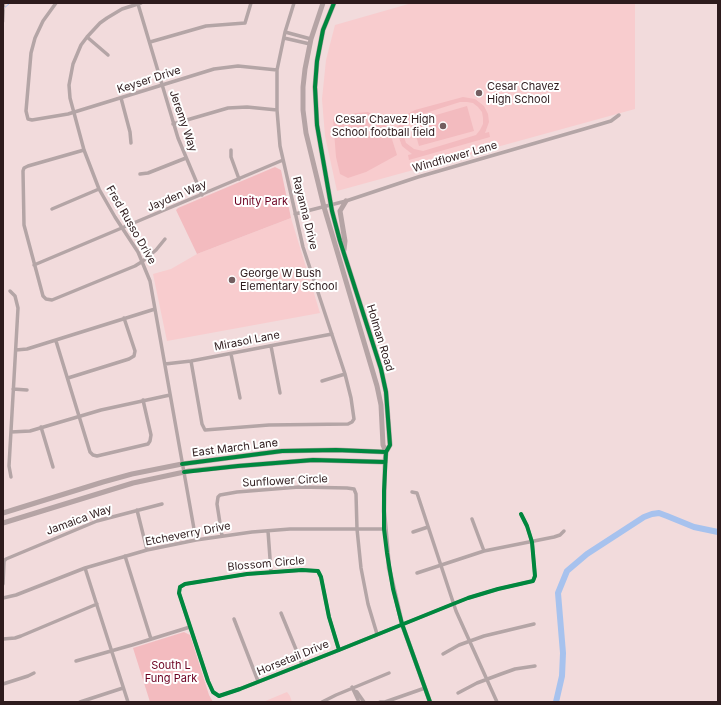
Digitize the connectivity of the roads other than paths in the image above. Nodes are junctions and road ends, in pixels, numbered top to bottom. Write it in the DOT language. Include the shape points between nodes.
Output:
graph roads {
  1 [pos="56,3"];
  2 [pos="251,3"];
  3 [pos="294,3"];
  4 [pos="323,3"];
  5 [pos="334,3"];
  6 [pos="140,4"];
  7 [pos="285,32"];
  8 [pos="87,37"];
  9 [pos="284,38"];
  10 [pos="150,42"];
  11 [pos="310,42"];
  12 [pos="108,56"];
  13 [pos="277,70"];
  14 [pos="162,86"];
  15 [pos="120,98"];
  16 [pos="277,110"];
  17 [pos="73,112"];
  18 [pos="619,115"];
  19 [pos="173,124"];
  20 [pos="131,142"];
  21 [pos="84,150"];
  22 [pos="231,150"];
  23 [pos="186,158"];
  24 [pos="283,160"];
  25 [pos="140,174"];
  26 [pos="239,179"];
  27 [pos="99,189"];
  28 [pos="202,195"];
  29 [pos="346,202"];
  30 [pos="332,205"];
  31 [pos="324,207"];
  32 [pos="52,209"];
  33 [pos="295,214"];
  34 [pos="123,228"];
  35 [pos="165,239"];
  36 [pos="344,255"];
  37 [pos="143,261"];
  38 [pos="34,265"];
  39 [pos="10,291"];
  40 [pos="155,309"];
  41 [pos="124,318"];
  42 [pos="332,334"];
  43 [pos="56,341"];
  44 [pos="271,346"];
  45 [pos="16,350"];
  46 [pos="232,354"];
  47 [pos="191,361"];
  48 [pos="165,364"];
  49 [pos="345,374"];
  50 [pos="68,378"];
  51 [pos="322,381"];
  52 [pos="13,389"];
  53 [pos="27,390"];
  54 [pos="280,393"];
  55 [pos="170,395"];
  56 [pos="240,398"];
  57 [pos="143,400"];
  58 [pos="80,416"];
  59 [pos="41,428"];
  60 [pos="11,432"];
  61 [pos="386,452"];
  62 [pos="385,462"];
  63 [pos="182,464"];
  64 [pos="53,467"];
  65 [pos="184,472"];
  66 [pos="11,477"];
  67 [pos="412,492"];
  68 [pos="162,504"];
  69 [pos="137,510"];
  70 [pos="3,513"];
  71 [pos="521,514"];
  72 [pos="472,519"];
  73 [pos="3,522"];
  74 [pos="428,527"];
  75 [pos="357,529"];
  76 [pos="384,529"];
  77 [pos="268,531"];
  78 [pos="564,531"];
  79 [pos="412,532"];
  80 [pos="222,536"];
  81 [pos="196,540"];
  82 [pos="532,542"];
  83 [pos="147,550"];
  84 [pos="484,552"];
  85 [pos="125,556"];
  86 [pos="441,565"];
  87 [pos="85,568"];
  88 [pos="271,572"];
  89 [pos="417,573"];
  90 [pos="3,584"];
  91 [pos="3,598"];
  92 [pos="97,604"];
  93 [pos="453,604"];
  94 [pos="281,613"];
  95 [pos="234,619"];
  96 [pos="402,624"];
  97 [pos="534,624"];
  98 [pos="190,627"];
  99 [pos="377,634"];
  100 [pos="3,639"];
  101 [pos="151,639"];
  102 [pos="469,641"];
  103 [pos="111,650"];
  104 [pos="339,650"];
  105 [pos="443,654"];
  106 [pos="76,661"];
  107 [pos="302,664"];
  108 [pos="535,666"];
  109 [pos="34,673"];
  110 [pos="389,673"];
  111 [pos="487,679"];
  112 [pos="258,682"];
  113 [pos="3,684"];
  114 [pos="123,688"];
  115 [pos="425,688"];
  116 [pos="353,689"];
  117 [pos="458,693"];
  118 [pos="217,696"];
  119 [pos="80,702"];
  120 [pos="128,702"];
  121 [pos="322,702"];
  122 [pos="359,702"];
  123 [pos="364,702"];
  124 [pos="380,702"];
  125 [pos="385,702"];
  126 [pos="430,702"];
  127 [pos="497,702"];
  1 -- 17 [label="street, Keyser Drive" via="43,20 35,38 31,53 26,111 28,119 32,120"];
  2 -- 10 [label="street" via="245,23 206,26"];
  3 -- 7 [label="street, Rayanna Drive"];
  4 -- 11 [label="main road, Holman Road"];
  5 -- 30 [label="main road, Holman Road" via="320,41 315,88 317,125"];
  6 -- 8 [label="street, Fred Russo Drive" via="122,9 107,18"];
  6 -- 10 [label="street, Jeremy Way"];
  7 -- 9 [label="street, Rayanna Drive"];
  7 -- 11 [label="street"];
  8 -- 12 [label="street"];
  8 -- 17 [label="street, Fred Russo Drive" via="71,70 69,92"];
  9 -- 11 [label="street"];
  9 -- 13 [label="street, Rayanna Drive"];
  10 -- 14 [label="street, Jeremy Way"];
  11 -- 31 [label="main road, Holman Road" via="305,69 303,110"];
  13 -- 14 [label="street, Keyser Drive" via="227,67"];
  13 -- 16 [label="street, Rayanna Drive"];
  14 -- 15 [label="street, Keyser Drive"];
  14 -- 19 [label="street, Jeremy Way"];
  15 -- 17 [label="street, Keyser Drive"];
  15 -- 20 [label="street"];
  16 -- 19 [label="street" via="228,108"];
  16 -- 24 [label="street, Rayanna Drive"];
  17 -- 21 [label="street, Fred Russo Drive"];
  18 -- 29 [label="street, Windflower Lane" via="611,121 418,177"];
  19 -- 23 [label="street, Jeremy Way"];
  21 -- 27 [label="street, Fred Russo Drive"];
  21 -- 38 [label="street" via="24,168 24,225"];
  22 -- 26 [label="street"];
  23 -- 25 [label="street"];
  23 -- 28 [label="street, Jeremy Way"];
  24 -- 26 [label="street, Jayden Way"];
  24 -- 33 [label="street, Rayanna Drive"];
  26 -- 28 [label="street, Jayden Way"];
  27 -- 32 [label="street"];
  27 -- 34 [label="street, Fred Russo Drive"];
  28 -- 34 [label="street, Jayden Way"];
  29 -- 30 [label="street, Windflower Lane"];
  29 -- 36 [label="main road" via="340,211 345,241"];
  30 -- 31 [label="street, Windflower Lane"];
  30 -- 36 [label="main road, Holman Road"];
  31 -- 33 [label="street, Windflower Lane"];
  31 -- 61 [label="main road, Holman Road" via="377,386 381,405 383,445"];
  33 -- 42 [label="street, Rayanna Drive" via="303,247"];
  34 -- 37 [label="street, Fred Russo Drive"];
  34 -- 38 [label="street, Jayden Way"];
  35 -- 37 [label="street"];
  36 -- 61 [label="main road, Holman Road" via="386,392 390,445"];
  37 -- 38 [label="street" via="52,300 46,299 42,293"];
  37 -- 40 [label="street, Fred Russo Drive" via="150,280"];
  39 -- 45 [label="street" via="15,296 18,308"];
  40 -- 41 [label="street"];
  40 -- 48 [label="street, Fred Russo Drive"];
  41 -- 43 [label="street"];
  41 -- 50 [label="street" via="135,351 134,356"];
  42 -- 44 [label="street, Mirasol Lane"];
  42 -- 49 [label="street, Rayanna Drive"];
  43 -- 45 [label="street"];
  43 -- 50 [label="street"];
  44 -- 46 [label="street, Mirasol Lane"];
  44 -- 54 [label="street"];
  45 -- 52 [label="street"];
  46 -- 47 [label="street, Mirasol Lane"];
  46 -- 56 [label="street"];
  47 -- 48 [label="street, Mirasol Lane"];
  47 -- 49 [label="street, Rayanna Drive" via="205,430 269,425 348,424 354,419"];
  48 -- 55 [label="street, Fred Russo Drive"];
  49 -- 51 [label="street"];
  50 -- 58 [label="street"];
  52 -- 53 [label="street"];
  52 -- 60 [label="street"];
  55 -- 57 [label="street"];
  55 -- 63 [label="street, Fred Russo Drive"];
  57 -- 58 [label="street"];
  57 -- 58 [label="street" via="151,434 150,441 145,444 93,455"];
  58 -- 59 [label="street"];
  59 -- 60 [label="street"];
  59 -- 64 [label="street"];
  60 -- 66 [label="street"];
  61 -- 62 [label="main road, Holman Road"];
  61 -- 63 [label="main road, East March Lane" via="282,451"];
  62 -- 65 [label="main road, East March Lane" via="313,460"];
  62 -- 76 [label="street, Holman Road"];
  63 -- 65 [label="street, Fred Russo Drive"];
  63 -- 70 [label="main road, East March Lane" via="132,474"];
  65 -- 73 [label="main road, East March Lane" via="133,483"];
  65 -- 81 [label="street, Fred Russo Drive"];
  67 -- 74 [label="street" via="417,493"];
  68 -- 69 [label="street, Jamaica Way"];
  69 -- 83 [label="street"];
  69 -- 90 [label="street, Jamaica Way" via="81,527 5,560"];
  71 -- 82 [label="street"];
  72 -- 84 [label="street"];
  74 -- 79 [label="street"];
  74 -- 86 [label="street"];
  75 -- 76 [label="street, Etcheverry Drive"];
  75 -- 77 [label="street, Etcheverry Drive"];
  75 -- 80 [label="street, Sunflower Circle" via="354,489 299,488 220,495 217,504"];
  75 -- 99 [label="street" via="365,589"];
  76 -- 96 [label="street, Holman Road" via="389,568"];
  77 -- 80 [label="street, Etcheverry Drive"];
  77 -- 88 [label="street"];
  78 -- 82 [label="street" via="560,535"];
  80 -- 81 [label="street, Etcheverry Drive"];
  81 -- 83 [label="street, Etcheverry Drive"];
  82 -- 84 [label="street"];
  82 -- 93 [label="street, Horsetail Drive" via="535,576 533,581"];
  83 -- 85 [label="street, Etcheverry Drive"];
  84 -- 86 [label="street"];
  85 -- 87 [label="street, Etcheverry Drive"];
  85 -- 101 [label="street"];
  86 -- 89 [label="street"];
  86 -- 93 [label="street"];
  87 -- 91 [label="street, Etcheverry Drive"];
  87 -- 92 [label="street"];
  88 -- 98 [label="street, Blossom Circle" via="182,585 180,593"];
  88 -- 104 [label="street, Blossom Circle" via="318,571"];
  92 -- 100 [label="street" via="21,636"];
  92 -- 103 [label="street"];
  93 -- 96 [label="street, Horsetail Drive"];
  93 -- 102 [label="street"];
  94 -- 107 [label="street"];
  95 -- 112 [label="street"];
  96 -- 99 [label="street, Horsetail Drive"];
  96 -- 115 [label="street, Holman Road"];
  97 -- 102 [label="street"];
  98 -- 101 [label="street"];
  98 -- 118 [label="street, Blossom Circle" via="213,692"];
  99 -- 104 [label="street, Horsetail Drive"];
  101 -- 103 [label="street"];
  102 -- 105 [label="street"];
  102 -- 111 [label="street"];
  103 -- 106 [label="street"];
  103 -- 114 [label="street"];
  104 -- 107 [label="street, Horsetail Drive"];
  107 -- 112 [label="street, Horsetail Drive"];
  108 -- 111 [label="street"];
  109 -- 113 [label="street"];
  110 -- 116 [label="street"];
  111 -- 117 [label="street"];
  111 -- 127 [label="street"];
  112 -- 118 [label="street, Horsetail Drive"];
  114 -- 119 [label="street"];
  114 -- 120 [label="street"];
  115 -- 125 [label="street"];
  115 -- 126 [label="street, Holman Road"];
  116 -- 121 [label="street"];
  116 -- 122 [label="street"];
  116 -- 123 [label="street"];
  124 -- 125 [label="street"];
}
